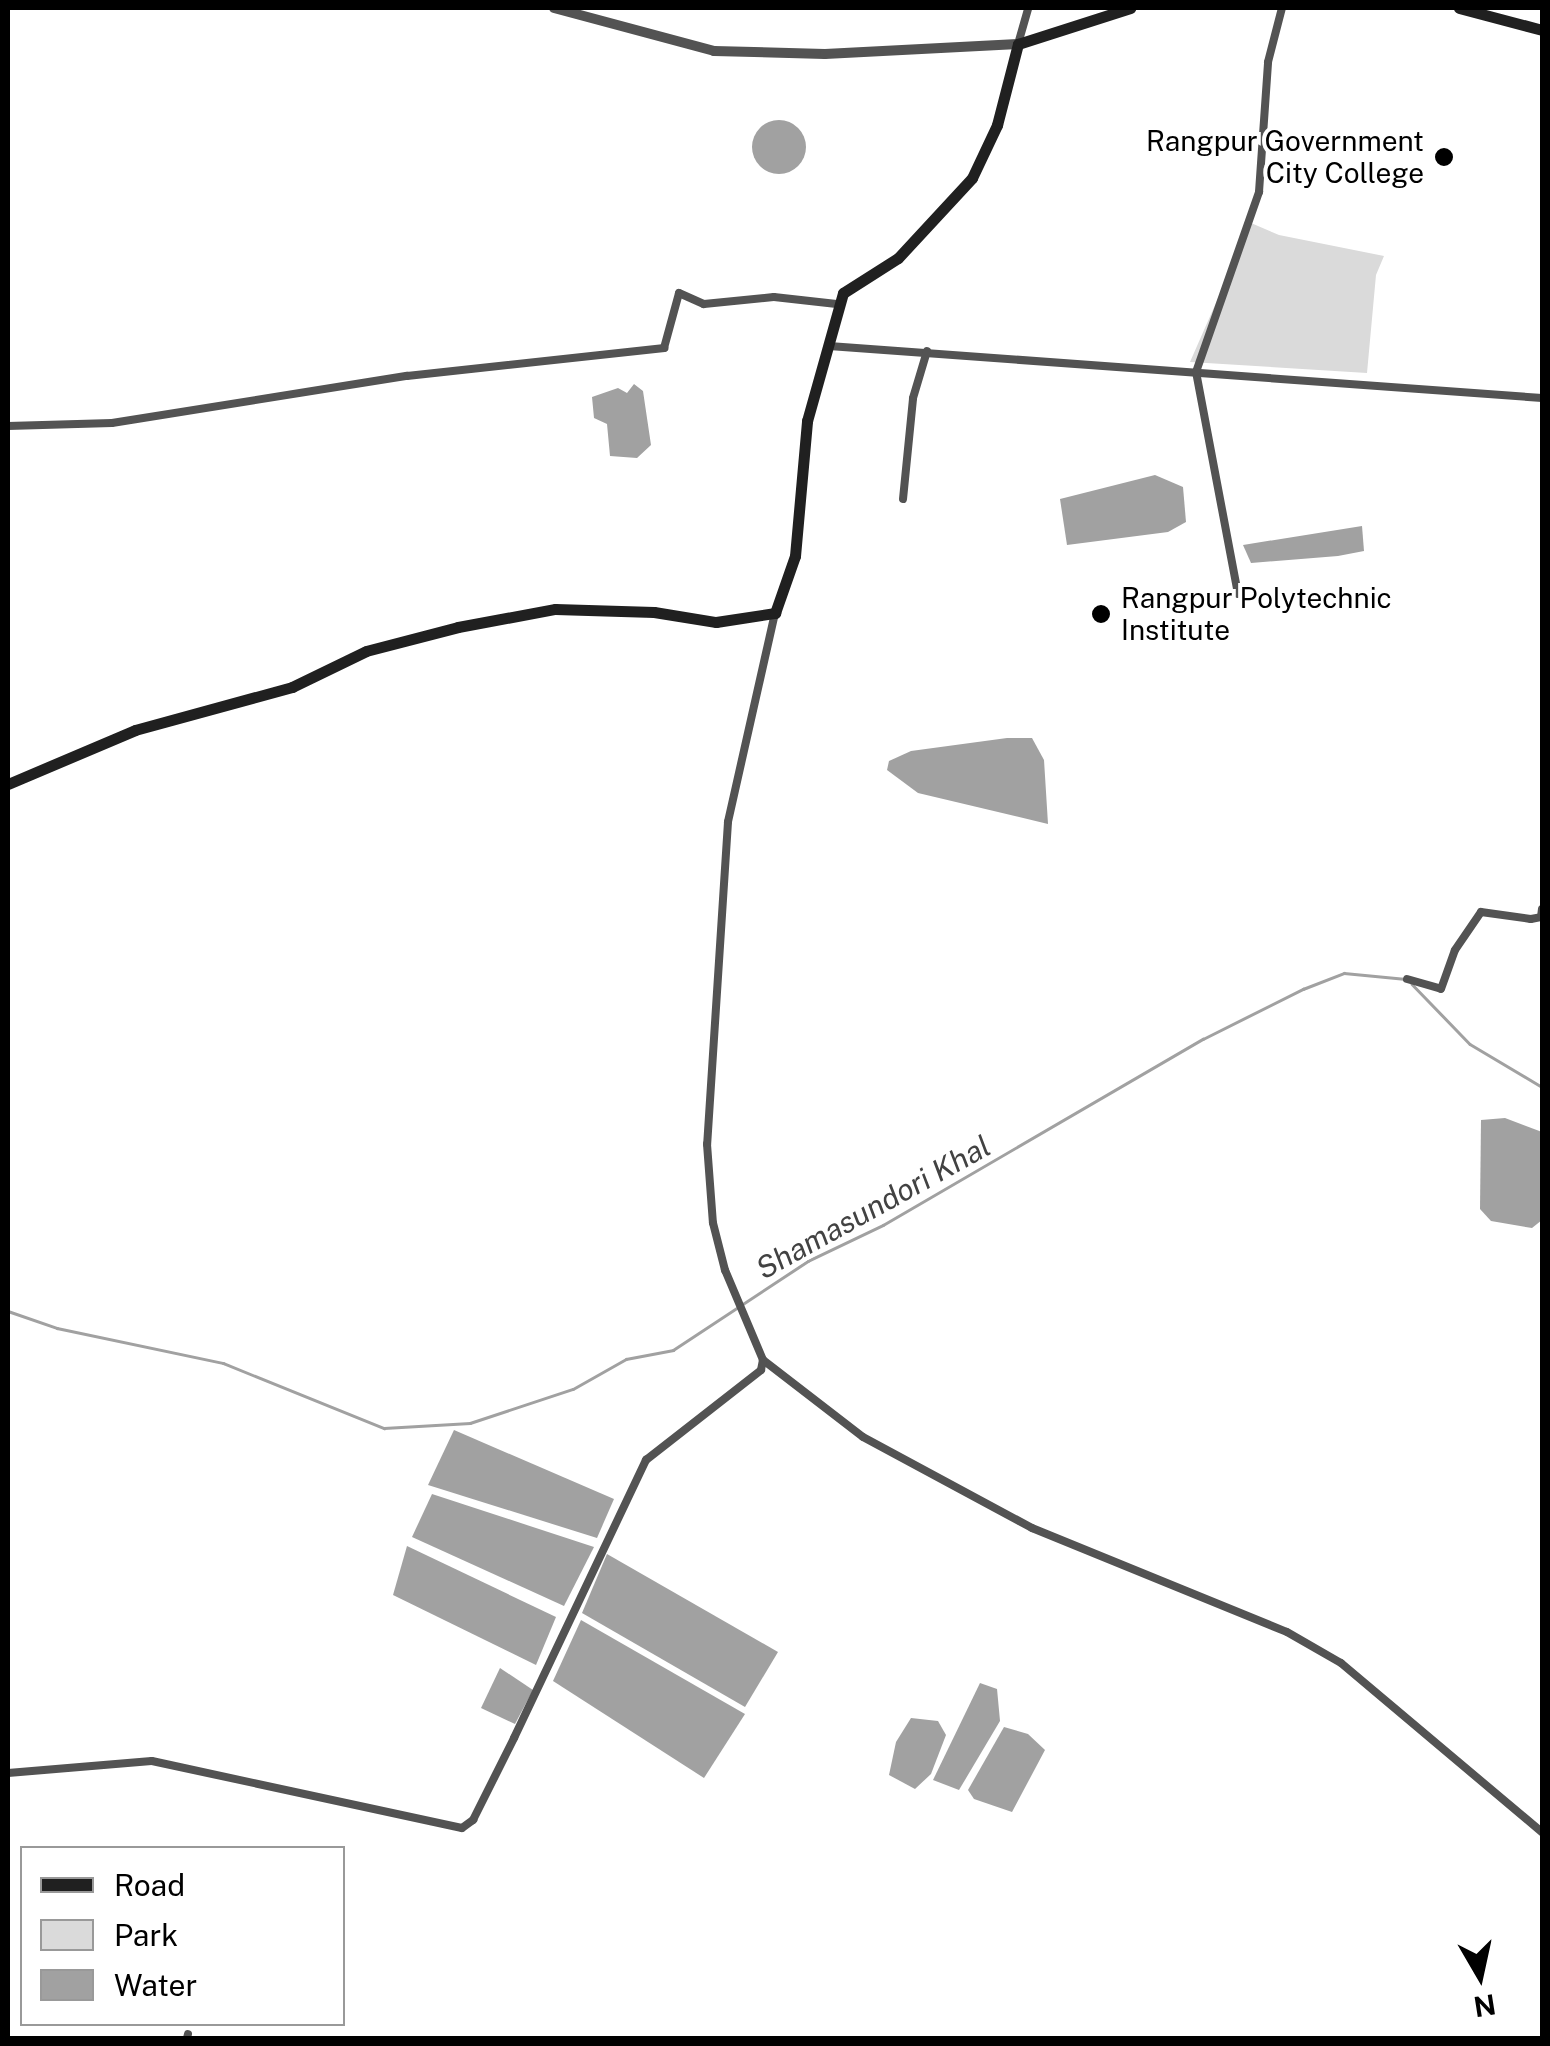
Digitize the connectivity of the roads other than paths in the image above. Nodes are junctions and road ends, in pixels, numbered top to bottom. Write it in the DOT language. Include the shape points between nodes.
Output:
graph roads {
  1 [pos="554,8"];
  2 [pos="1028,8"];
  3 [pos="1130,8"];
  4 [pos="1282,8"];
  5 [pos="1459,8"];
  6 [pos="1542,30"];
  7 [pos="1018,44"];
  8 [pos="837,304"];
  9 [pos="829,346"];
  10 [pos="927,352"];
  11 [pos="1196,372"];
  12 [pos="1542,398"];
  13 [pos="8,426"];
  14 [pos="903,499"];
  15 [pos="1238,594"];
  16 [pos="775,613"];
  17 [pos="8,784"];
  18 [pos="1542,909"];
  19 [pos="1407,979"];
  20 [pos="763,1360"];
  21 [pos="8,1772"];
  22 [pos="1542,1832"];
  1 -- 7 [label="street" via="714,51 825,54"];
  2 -- 7 [label="street"];
  3 -- 7 [label="main road"];
  4 -- 11 [label="street" via="1268,62 1259,192"];
  5 -- 6 [label="main road"];
  7 -- 8 [label="main road" via="996,125 972,178 898,258 843,292"];
  8 -- 9 [label="main road"];
  8 -- 13 [label="street" via="774,297 704,304 678,293 664,348 352,384 112,423"];
  9 -- 10 [label="street"];
  9 -- 16 [label="main road" via="807,420 795,556"];
  10 -- 11 [label="street"];
  10 -- 14 [label="street" via="913,398"];
  11 -- 12 [label="street"];
  11 -- 15 [label="street"];
  16 -- 17 [label="main road" via="716,622 555,609 458,626 366,651 292,688 136,730"];
  16 -- 20 [label="street" via="728,822 707,1144 713,1223 737,1308"];
  18 -- 19 [label="street" via="1541,917 1530,918 1481,912 1440,988"];
  20 -- 21 [label="street" via="762,1370 646,1460 473,1820 462,1828 152,1761"];
  20 -- 22 [label="street" via="863,1437 1032,1528 1287,1632 1341,1663"];
}
